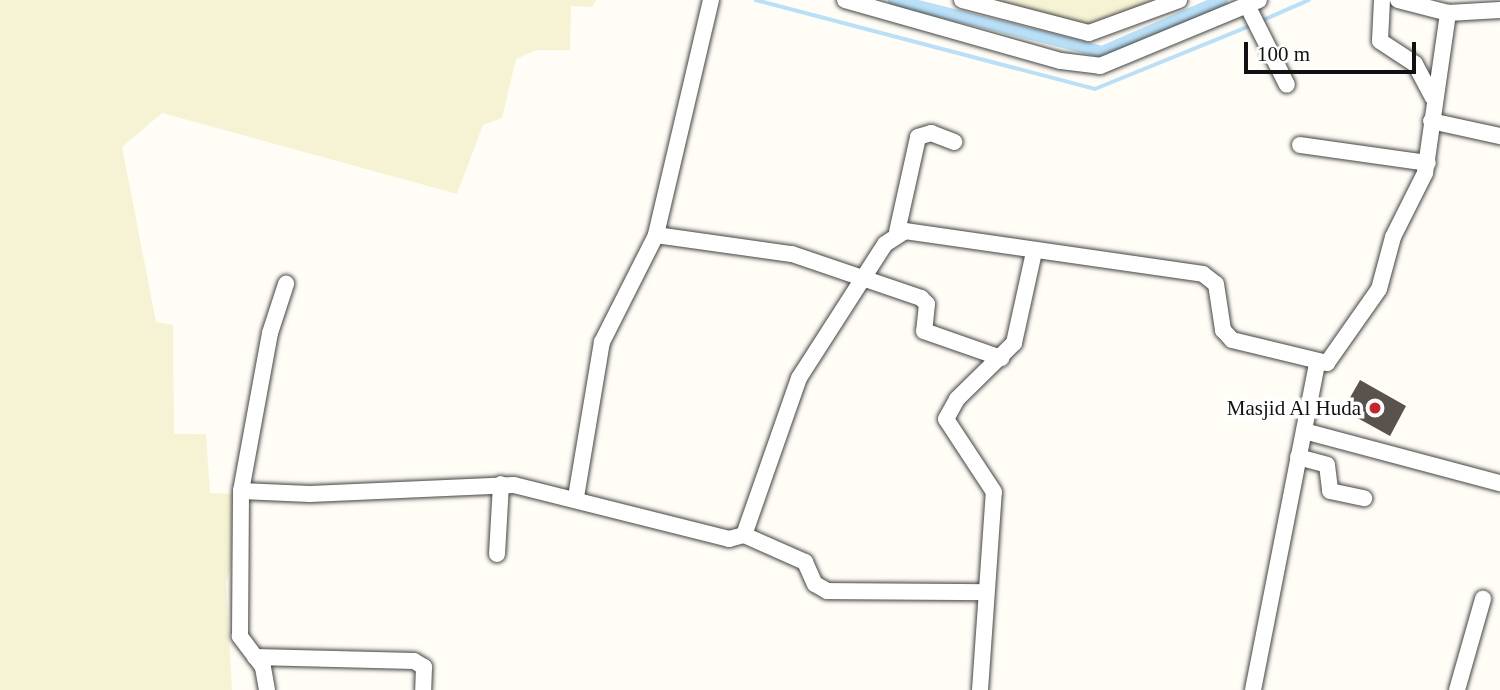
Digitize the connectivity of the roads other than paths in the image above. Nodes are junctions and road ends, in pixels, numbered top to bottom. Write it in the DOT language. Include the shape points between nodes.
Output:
graph roads {
  1 [pos="711,0"];
  2 [pos="845,0"];
  3 [pos="962,0"];
  4 [pos="1179,0"];
  5 [pos="1382,0"];
  6 [pos="1398,0"];
  7 [pos="1500,10"];
  8 [pos="1448,13"];
  9 [pos="1253,14"];
  10 [pos="1287,85"];
  11 [pos="1433,98"];
  12 [pos="1431,121"];
  13 [pos="1500,136"];
  14 [pos="954,142"];
  15 [pos="1300,145"];
  16 [pos="1428,163"];
  17 [pos="897,232"];
  18 [pos="656,235"];
  19 [pos="1034,252"];
  20 [pos="859,279"];
  21 [pos="286,284"];
  22 [pos="1001,358"];
  23 [pos="1317,364"];
  24 [pos="1304,431"];
  25 [pos="1298,457"];
  26 [pos="1500,483"];
  27 [pos="500,484"];
  28 [pos="241,491"];
  29 [pos="576,497"];
  30 [pos="1364,498"];
  31 [pos="744,536"];
  32 [pos="497,554"];
  33 [pos="986,592"];
  34 [pos="1483,599"];
  35 [pos="255,657"];
  36 [pos="1259,689"];
  37 [pos="267,690"];
  38 [pos="423,690"];
  39 [pos="980,690"];
  40 [pos="1457,690"];
  1 -- 18 [label="street"];
  2 -- 9 [label="street" via="1061,61 1100,66"];
  3 -- 4 [label="street" via="1089,33"];
  5 -- 11 [label="street" via="1380,41 1415,64"];
  6 -- 8 [label="street"];
  7 -- 8 [label="street"];
  8 -- 11 [label="street"];
  9 -- 10 [label="street"];
  11 -- 12 [label="street"];
  12 -- 13 [label="street"];
  12 -- 16 [label="street"];
  14 -- 17 [label="street" via="931,133 918,137"];
  15 -- 16 [label="street"];
  16 -- 23 [label="street" via="1393,237 1379,289 1334,358"];
  17 -- 19 [label="street"];
  17 -- 20 [label="street"];
  18 -- 20 [label="street" via="782,252"];
  18 -- 29 [label="street" via="602,342"];
  19 -- 22 [label="street" via="1019,330"];
  19 -- 23 [label="street" via="1203,274 1216,284 1223,330 1232,340"];
  20 -- 22 [label="street" via="925,301 928,333"];
  20 -- 31 [label="street" via="799,378"];
  21 -- 28 [label="street" via="270,333"];
  22 -- 33 [label="street" via="968,386 946,419 994,492"];
  23 -- 24 [label="street"];
  24 -- 25 [label="street"];
  24 -- 26 [label="street"];
  25 -- 30 [label="street" via="1327,465 1330,491"];
  25 -- 36 [label="street"];
  27 -- 28 [label="street" via="310,495"];
  27 -- 29 [label="street"];
  27 -- 32 [label="street"];
  28 -- 35 [label="street" via="240,629"];
  29 -- 31 [label="street" via="729,539"];
  31 -- 33 [label="street" via="805,562 815,584 827,591"];
  33 -- 39 [label="street"];
  34 -- 40 [label="street"];
  35 -- 37 [label="street"];
  35 -- 38 [label="street" via="414,661 424,667"];
}
